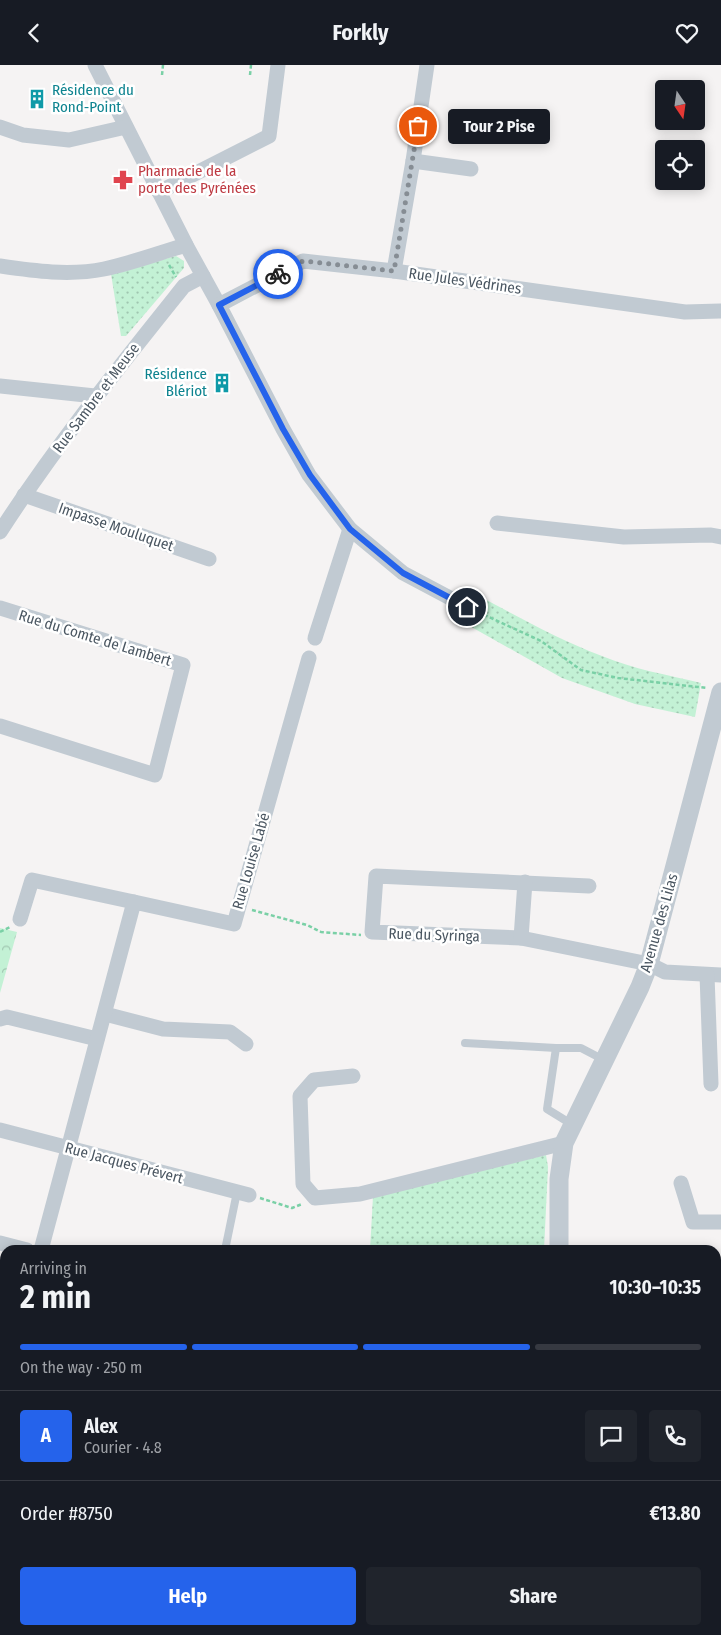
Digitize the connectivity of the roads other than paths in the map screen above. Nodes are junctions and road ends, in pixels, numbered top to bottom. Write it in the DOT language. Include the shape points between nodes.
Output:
graph roads {
  1 [pos="95,65"];
  2 [pos="278,65"];
  3 [pos="427,65"];
  4 [pos="0,127"];
  5 [pos="126,127"];
  6 [pos="413,161"];
  7 [pos="472,169"];
  8 [pos="159,192"];
  9 [pos="186,245"];
  10 [pos="0,266"];
  11 [pos="394,271"];
  12 [pos="203,276"];
  13 [pos="219,305"];
  14 [pos="720,311"];
  15 [pos="0,387"];
  16 [pos="95,396"];
  17 [pos="24,495"];
  18 [pos="497,523"];
  19 [pos="350,529"];
  20 [pos="0,532"];
  21 [pos="721,537"];
  22 [pos="209,559"];
  23 [pos="467,607"];
  24 [pos="0,609"];
  25 [pos="315,638"];
  26 [pos="309,658"];
  27 [pos="715,690"];
  28 [pos="0,726"];
  29 [pos="525,882"];
  30 [pos="588,886"];
  31 [pos="134,902"];
  32 [pos="20,919"];
  33 [pos="521,938"];
  34 [pos="649,964"];
  35 [pos="714,975"];
  36 [pos="105,1014"];
  37 [pos="0,1019"];
  38 [pos="97,1039"];
  39 [pos="246,1043"];
  40 [pos="466,1043"];
  41 [pos="556,1048"];
  42 [pos="604,1060"];
  43 [pos="353,1076"];
  44 [pos="711,1084"];
  45 [pos="573,1125"];
  46 [pos="0,1130"];
  47 [pos="564,1143"];
  48 [pos="68,1148"];
  49 [pos="680,1183"];
  50 [pos="243,1193"];
  51 [pos="721,1223"];
  52 [pos="42,1245"];
  53 [pos="226,1245"];
  54 [pos="559,1245"];
  1 -- 5 [label="street"];
  2 -- 8 [label="street" via="269,136"];
  3 -- 6 [label="street"];
  4 -- 5 [label="street" via="23,135 69,139"];
  5 -- 8 [label="street"];
  6 -- 7 [label="street"];
  6 -- 11 [label="street"];
  8 -- 9 [label="street"];
  9 -- 10 [label="street" via="103,269 31,271"];
  9 -- 12 [label="street"];
  11 -- 13 [label="street, Rue Jules Védrines" via="303,261"];
  11 -- 14 [label="street, Rue Jules Védrines" via="685,312"];
  12 -- 13 [label="street"];
  12 -- 16 [label="street, Rue Sambre et Meuse" via="184,286"];
  13 -- 19 [label="street" via="305,468"];
  15 -- 16 [label="street"];
  16 -- 17 [label="street, Rue Sambre et Meuse"];
  17 -- 20 [label="street, Rue Sambre et Meuse"];
  17 -- 22 [label="street, Impasse Mouluquet"];
  18 -- 21 [label="street" via="624,537"];
  19 -- 23 [label="street" via="403,573"];
  19 -- 25 [label="street"];
  24 -- 28 [label="street, Rue du Comte de Lambert" via="183,665 155,775"];
  26 -- 31 [label="street, Rue Louise Labé" via="234,924"];
  27 -- 34 [label="street, Avenue des Lilas"];
  29 -- 30 [label="street, Rue du Syringa"];
  29 -- 33 [label="street"];
  29 -- 33 [label="street, Rue du Syringa" via="376,876 372,932"];
  31 -- 32 [label="street" via="32,880"];
  31 -- 36 [label="street"];
  33 -- 34 [label="street, Rue du Syringa"];
  34 -- 35 [label="street, Rue du Syringa" via="665,973"];
  34 -- 42 [label="street, Avenue des Lilas"];
  35 -- 44 [label="street"];
  36 -- 38 [label="street"];
  36 -- 39 [label="street" via="163,1029 230,1032"];
  37 -- 38 [label="street" via="7,1017"];
  38 -- 48 [label="street"];
  40 -- 41 [label="lane"];
  41 -- 42 [label="lane" via="581,1048"];
  41 -- 45 [label="lane" via="547,1109"];
  42 -- 45 [label="street, Avenue des Lilas"];
  43 -- 47 [label="street" via="314,1080 300,1096 304,1184 315,1198 360,1194"];
  45 -- 47 [label="street, Avenue des Lilas"];
  46 -- 48 [label="street, Rue Jacques Prévert"];
  47 -- 54 [label="street, Avenue des Lilas" via="559,1179"];
  48 -- 50 [label="street, Rue Jacques Prévert"];
  48 -- 52 [label="street"];
  49 -- 51 [label="street" via="694,1222"];
  50 -- 53 [label="lane"];
}
